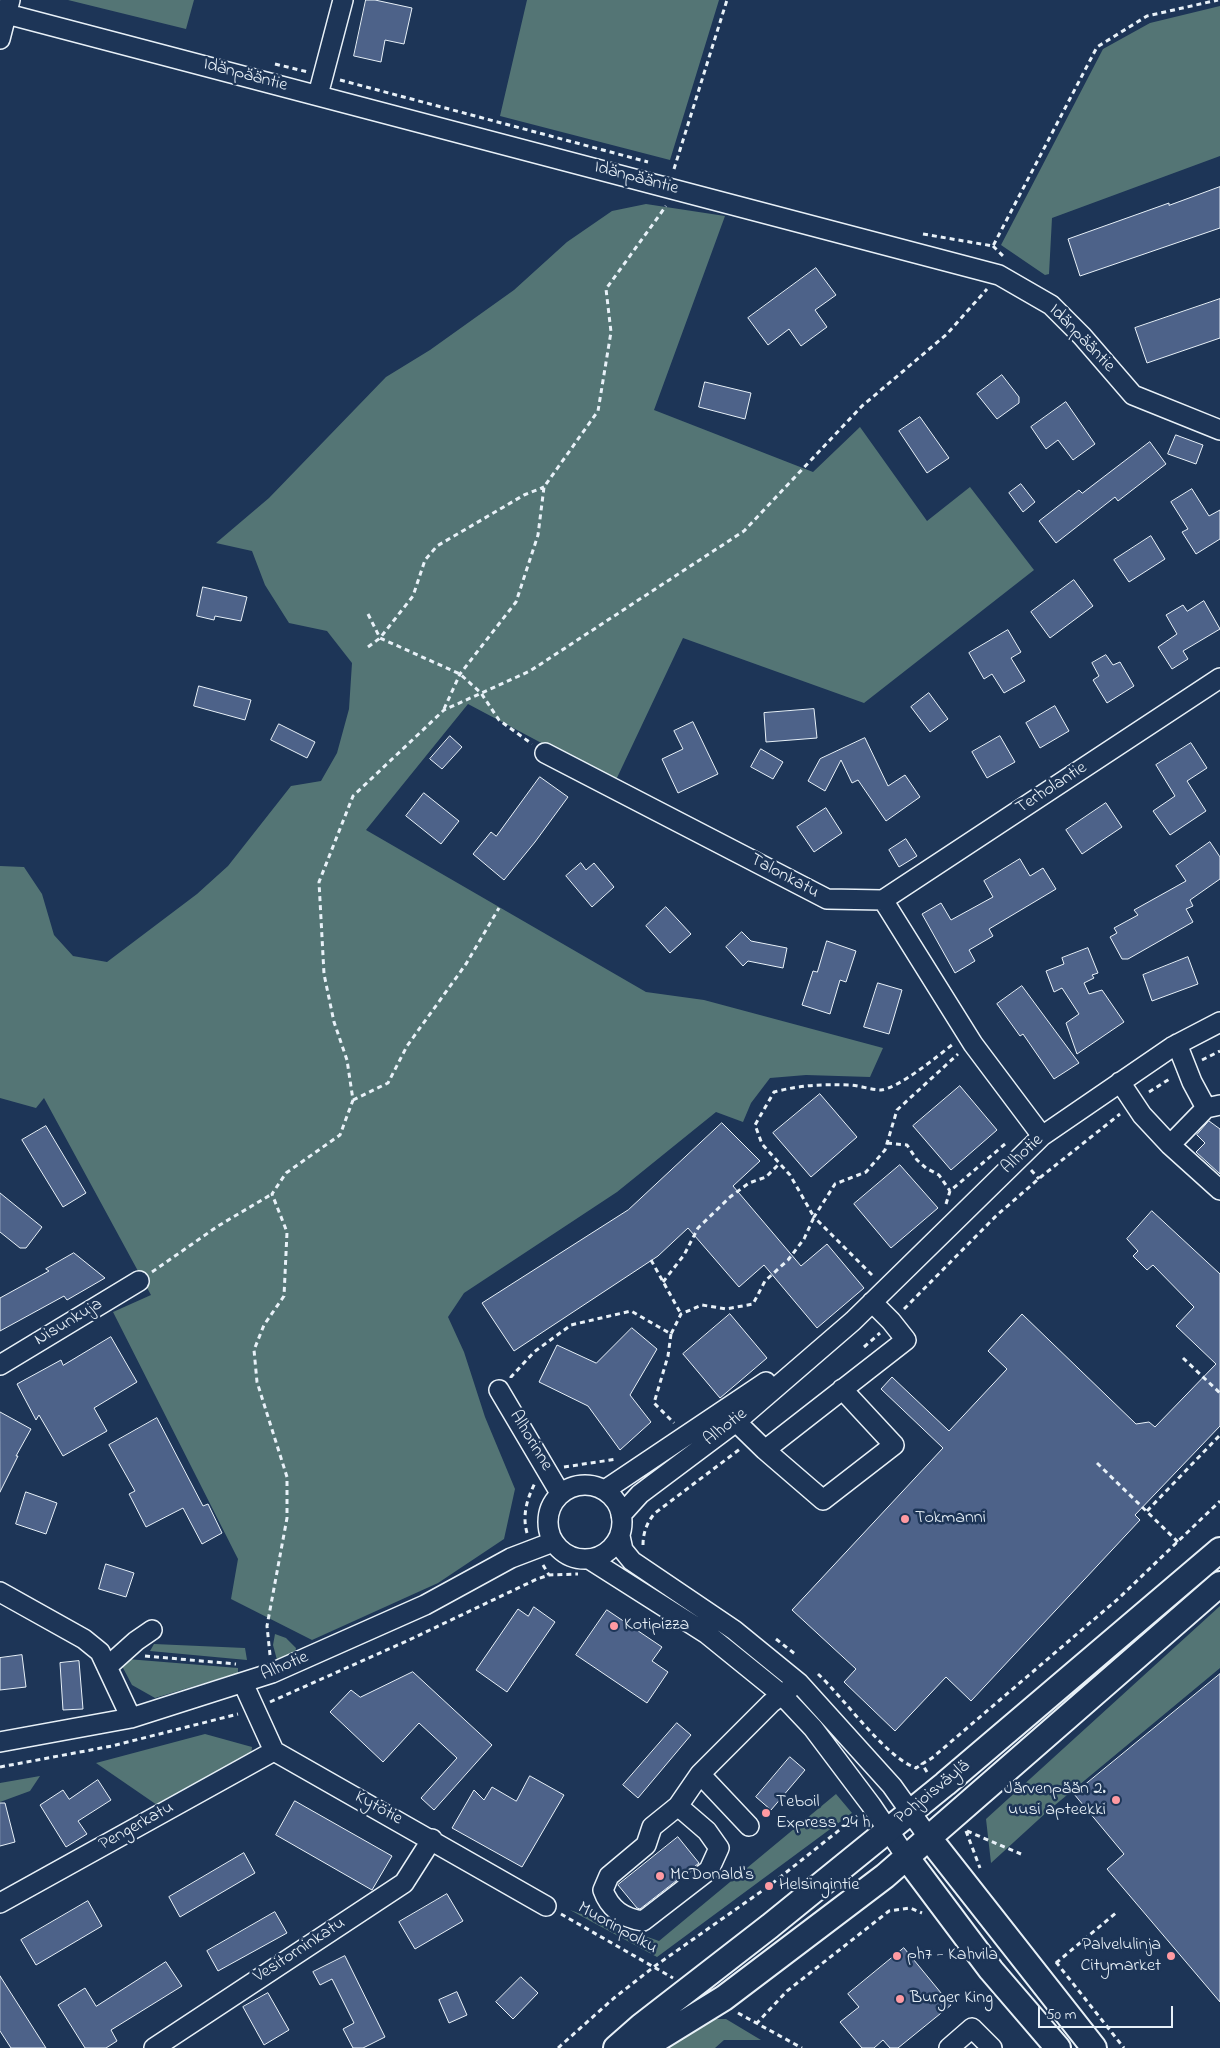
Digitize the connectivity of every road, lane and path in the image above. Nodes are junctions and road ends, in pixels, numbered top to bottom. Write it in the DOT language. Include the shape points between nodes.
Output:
graph roads {
  1 [pos="343,0"];
  2 [pos="727,0"];
  3 [pos="1218,0"];
  4 [pos="9,7"];
  5 [pos="0,39"];
  6 [pos="266,61"];
  7 [pos="323,76"];
  8 [pos="318,96"];
  9 [pos="655,164"];
  10 [pos="665,166"];
  11 [pos="674,169"];
  12 [pos="684,171"];
  13 [pos="677,190"];
  14 [pos="916,233"];
  15 [pos="993,246"];
  16 [pos="999,275"];
  17 [pos="1220,430"];
  18 [pos="544,487"];
  19 [pos="368,614"];
  20 [pos="380,638"];
  21 [pos="368,647"];
  22 [pos="460,674"];
  23 [pos="1220,678"];
  24 [pos="481,693"];
  25 [pos="444,710"];
  26 [pos="545,752"];
  27 [pos="883,900"];
  28 [pos="499,908"];
  29 [pos="1220,1022"];
  30 [pos="966,1041"];
  31 [pos="1177,1044"];
  32 [pos="1220,1051"];
  33 [pos="1186,1069"];
  34 [pos="1120,1082"];
  35 [pos="353,1100"];
  36 [pos="1134,1103"];
  37 [pos="1213,1106"];
  38 [pos="1042,1136"];
  39 [pos="887,1143"];
  40 [pos="1170,1145"];
  41 [pos="780,1164"];
  42 [pos="1220,1190"];
  43 [pos="950,1191"];
  44 [pos="272,1194"];
  45 [pos="814,1217"];
  46 [pos="651,1260"];
  47 [pos="872,1275"];
  48 [pos="139,1281"];
  49 [pos="663,1282"];
  50 [pos="872,1302"];
  51 [pos="681,1314"];
  52 [pos="891,1321"];
  53 [pos="671,1334"];
  54 [pos="861,1350"];
  55 [pos="1183,1358"];
  56 [pos="0,1366"];
  57 [pos="507,1388"];
  58 [pos="842,1389"];
  59 [pos="1220,1393"];
  60 [pos="730,1416"];
  61 [pos="676,1425"];
  62 [pos="1220,1435"];
  63 [pos="759,1444"];
  64 [pos="1097,1463"];
  65 [pos="548,1471"];
  66 [pos="627,1475"];
  67 [pos="605,1490"];
  68 [pos="560,1493"];
  69 [pos="640,1494"];
  70 [pos="1220,1501"];
  71 [pos="1147,1511"];
  72 [pos="655,1513"];
  73 [pos="621,1515"];
  74 [pos="620,1536"];
  75 [pos="553,1542"];
  76 [pos="1178,1542"];
  77 [pos="534,1549"];
  78 [pos="644,1550"];
  79 [pos="1220,1550"];
  80 [pos="585,1567"];
  81 [pos="549,1575"];
  82 [pos="1220,1584"];
  83 [pos="0,1592"];
  84 [pos="152,1630"];
  85 [pos="122,1653"];
  86 [pos="267,1666"];
  87 [pos="107,1667"];
  88 [pos="244,1674"];
  89 [pos="799,1683"];
  90 [pos="781,1694"];
  91 [pos="285,1696"];
  92 [pos="255,1709"];
  93 [pos="131,1718"];
  94 [pos="0,1742"];
  95 [pos="274,1751"];
  96 [pos="0,1767"];
  97 [pos="700,1774"];
  98 [pos="938,1789"];
  99 [pos="678,1806"];
  100 [pos="854,1807"];
  101 [pos="911,1811"];
  102 [pos="961,1822"];
  103 [pos="749,1826"];
  104 [pos="888,1830"];
  105 [pos="929,1838"];
  106 [pos="432,1839"];
  107 [pos="1021,1854"];
  108 [pos="907,1858"];
  109 [pos="981,1869"];
  110 [pos="0,1903"];
  111 [pos="546,1906"];
  112 [pos="1117,1912"];
  113 [pos="929,1920"];
  114 [pos="1050,1956"];
  115 [pos="1056,1963"];
  116 [pos="655,1966"];
  117 [pos="673,1978"];
  118 [pos="1056,1997"];
  119 [pos="731,2009"];
  120 [pos="756,2024"];
  121 [pos="154,2048"];
  122 [pos="558,2048"];
  123 [pos="616,2048"];
  124 [pos="643,2048"];
  125 [pos="802,2048"];
  126 [pos="949,2048"];
  127 [pos="992,2048"];
  128 [pos="1058,2048"];
  129 [pos="1094,2048"];
  130 [pos="1108,2048"];
  131 [pos="1124,2048"];
  1 -- 7 [label="street"];
  2 -- 11 [label="path"];
  3 -- 15 [label="path" via="1147,16 1097,47"];
  4 -- 5 [label="street"];
  4 -- 8 [label="street, Idänpääntie"];
  6 -- 7 [label="path"];
  7 -- 8 [label="street"];
  7 -- 9 [label="path"];
  8 -- 13 [label="street, Idänpääntie"];
  10 -- 11 [label="path"];
  11 -- 12 [label="path"];
  13 -- 16 [label="street, Idänpääntie"];
  13 -- 18 [label="path" via="606,289 611,332 598,411"];
  14 -- 15 [label="path"];
  15 -- 16 [label="path" via="1005,258"];
  16 -- 17 [label="street, Idänpääntie" via="1051,305 1133,395"];
  16 -- 24 [label="path" via="947,334 862,406 744,531 530,671"];
  18 -- 20 [label="path" via="524,495 438,546 425,560 413,596"];
  18 -- 22 [label="path" via="538,534 516,602"];
  19 -- 20 [label="path"];
  20 -- 21 [label="path"];
  20 -- 22 [label="path"];
  22 -- 24 [label="path"];
  22 -- 25 [label="path"];
  23 -- 27 [label="street, Terholantie"];
  24 -- 25 [label="path"];
  24 -- 26 [label="path" via="499,720"];
  25 -- 35 [label="path" via="353,796 319,882 324,974 334,1022 347,1060"];
  26 -- 27 [label="street, Talonkatu" via="826,899"];
  27 -- 30 [label="street"];
  28 -- 35 [label="path" via="466,964 408,1046 388,1083"];
  29 -- 31 [label="street, Alhotie"];
  30 -- 38 [label="street"];
  30 -- 39 [label="path" via="965,1047 897,1110"];
  30 -- 41 [label="path" via="882,1090 825,1084 800,1085 774,1092 755,1125 762,1144"];
  31 -- 33 [label="street"];
  31 -- 34 [label="street, Alhotie"];
  32 -- 33 [label="path"];
  33 -- 36 [label="path"];
  33 -- 37 [label="street"];
  34 -- 36 [label="street"];
  34 -- 38 [label="street, Alhotie"];
  35 -- 44 [label="path" via="340,1135 286,1173"];
  36 -- 40 [label="street"];
  36 -- 52 [label="path" via="997,1216"];
  37 -- 40 [label="street"];
  38 -- 50 [label="street, Alhotie"];
  39 -- 43 [label="path" via="907,1144 916,1160 939,1175"];
  39 -- 45 [label="path" via="866,1172 835,1184"];
  40 -- 42 [label="street"];
  41 -- 45 [label="path"];
  41 -- 49 [label="path" via="766,1177 749,1183 730,1197 698,1228"];
  44 -- 48 [label="path" via="218,1226"];
  44 -- 86 [label="path" via="288,1232 284,1296 264,1325 254,1350 257,1382 287,1477 287,1518 267,1626 270,1657"];
  45 -- 47 [label="path"];
  45 -- 51 [label="path" via="804,1239 788,1260 765,1281 753,1304 726,1309 702,1305"];
  46 -- 49 [label="path"];
  48 -- 56 [label="street, Nisunkuja"];
  49 -- 51 [label="path"];
  50 -- 52 [label="street"];
  50 -- 60 [label="street, Alhotie" via="853,1321"];
  51 -- 53 [label="path"];
  52 -- 54 [label="path"];
  52 -- 58 [label="street" via="906,1340"];
  53 -- 57 [label="path" via="630,1311 571,1325 534,1352 510,1377"];
  53 -- 61 [label="path" via="654,1402"];
  55 -- 59 [label="path"];
  57 -- 65 [label="street, Alhorinne"];
  58 -- 63 [label="street"];
  58 -- 63 [label="street" via="894,1445 823,1500"];
  60 -- 63 [label="street"];
  60 -- 66 [label="street, Alhotie"];
  60 -- 69 [label="street, Alhotie"];
  62 -- 71 [label="path"];
  63 -- 72 [label="path"];
  64 -- 71 [label="path"];
  65 -- 66 [label="path" via="617,1459"];
  65 -- 68 [label="street, Alhorinne"];
  65 -- 77 [label="path" via="536,1480 525,1510 525,1525"];
  66 -- 67 [label="street, Alhotie"];
  67 -- 68 [label="street" via="582,1484"];
  67 -- 73 [label="street" via="616,1501"];
  68 -- 75 [label="street" via="552,1502 547,1516"];
  69 -- 72 [label="path"];
  69 -- 73 [label="street, Alhotie"];
  70 -- 76 [label="path"];
  71 -- 76 [label="path"];
  72 -- 78 [label="path" via="648,1521 643,1538"];
  73 -- 74 [label="street"];
  74 -- 80 [label="street" via="612,1547"];
  74 -- 89 [label="street" via="622,1550 632,1561 734,1630"];
  75 -- 77 [label="street, Alhotie"];
  75 -- 80 [label="street"];
  76 -- 98 [label="path" via="1118,1598 922,1764"];
  77 -- 81 [label="path"];
  77 -- 86 [label="street, Alhotie" via="511,1558 425,1605"];
  79 -- 98 [label="main road, Pohjoisväylä"];
  80 -- 81 [label="path"];
  80 -- 90 [label="street" via="707,1634"];
  81 -- 91 [label="path"];
  82 -- 102 [label="main road, Pohjoisväylä"];
  83 -- 87 [label="street" via="84,1639 100,1652"];
  84 -- 85 [label="street"];
  85 -- 87 [label="street"];
  85 -- 88 [label="path"];
  86 -- 88 [label="street, Alhotie"];
  86 -- 91 [label="path"];
  87 -- 93 [label="street"];
  88 -- 92 [label="street"];
  88 -- 93 [label="street, Alhotie"];
  89 -- 90 [label="street"];
  89 -- 101 [label="street"];
  90 -- 97 [label="street"];
  90 -- 104 [label="street" via="813,1728"];
  91 -- 92 [label="path"];
  92 -- 95 [label="street"];
  92 -- 96 [label="path" via="112,1746"];
  93 -- 94 [label="street, Alhotie"];
  95 -- 106 [label="street, Kytötie"];
  95 -- 110 [label="street, Pengerkatu"];
  97 -- 99 [label="street"];
  97 -- 103 [label="street"];
  98 -- 101 [label="main road, Pohjoisväylä"];
  99 -- 99 [label="street" via="707,1831 719,1848 709,1870 644,1921 628,1919 606,1899 603,1890 609,1876 646,1845 652,1827"];
  100 -- 116 [label="path" via="859,1815 769,1886"];
  101 -- 104 [label="main road, Pohjoisväylä"];
  101 -- 105 [label="street"];
  102 -- 105 [label="main road, Pohjoisväylä"];
  102 -- 107 [label="path"];
  102 -- 109 [label="path"];
  104 -- 108 [label="street"];
  104 -- 123 [label="main road, Pohjoisväylä"];
  105 -- 108 [label="main road, Pohjoisväylä"];
  105 -- 118 [label="main road"];
  106 -- 111 [label="street, Kytötie"];
  106 -- 121 [label="street, Vesitorninkatu" via="404,1883"];
  108 -- 124 [label="main road, Pohjoisväylä" via="724,1998"];
  108 -- 128 [label="main road" via="991,1970"];
  111 -- 116 [label="path, Muorinpolku"];
  112 -- 115 [label="path"];
  113 -- 120 [label="path" via="910,1908 889,1910 787,1990"];
  114 -- 115 [label="path"];
  115 -- 131 [label="path"];
  116 -- 117 [label="path, Muorinpolku"];
  116 -- 122 [label="path"];
  118 -- 129 [label="main road"];
  118 -- 130 [label="main road"];
  119 -- 120 [label="path"];
  120 -- 125 [label="path"];
  126 -- 127 [label="street" via="972,2028"];
}
